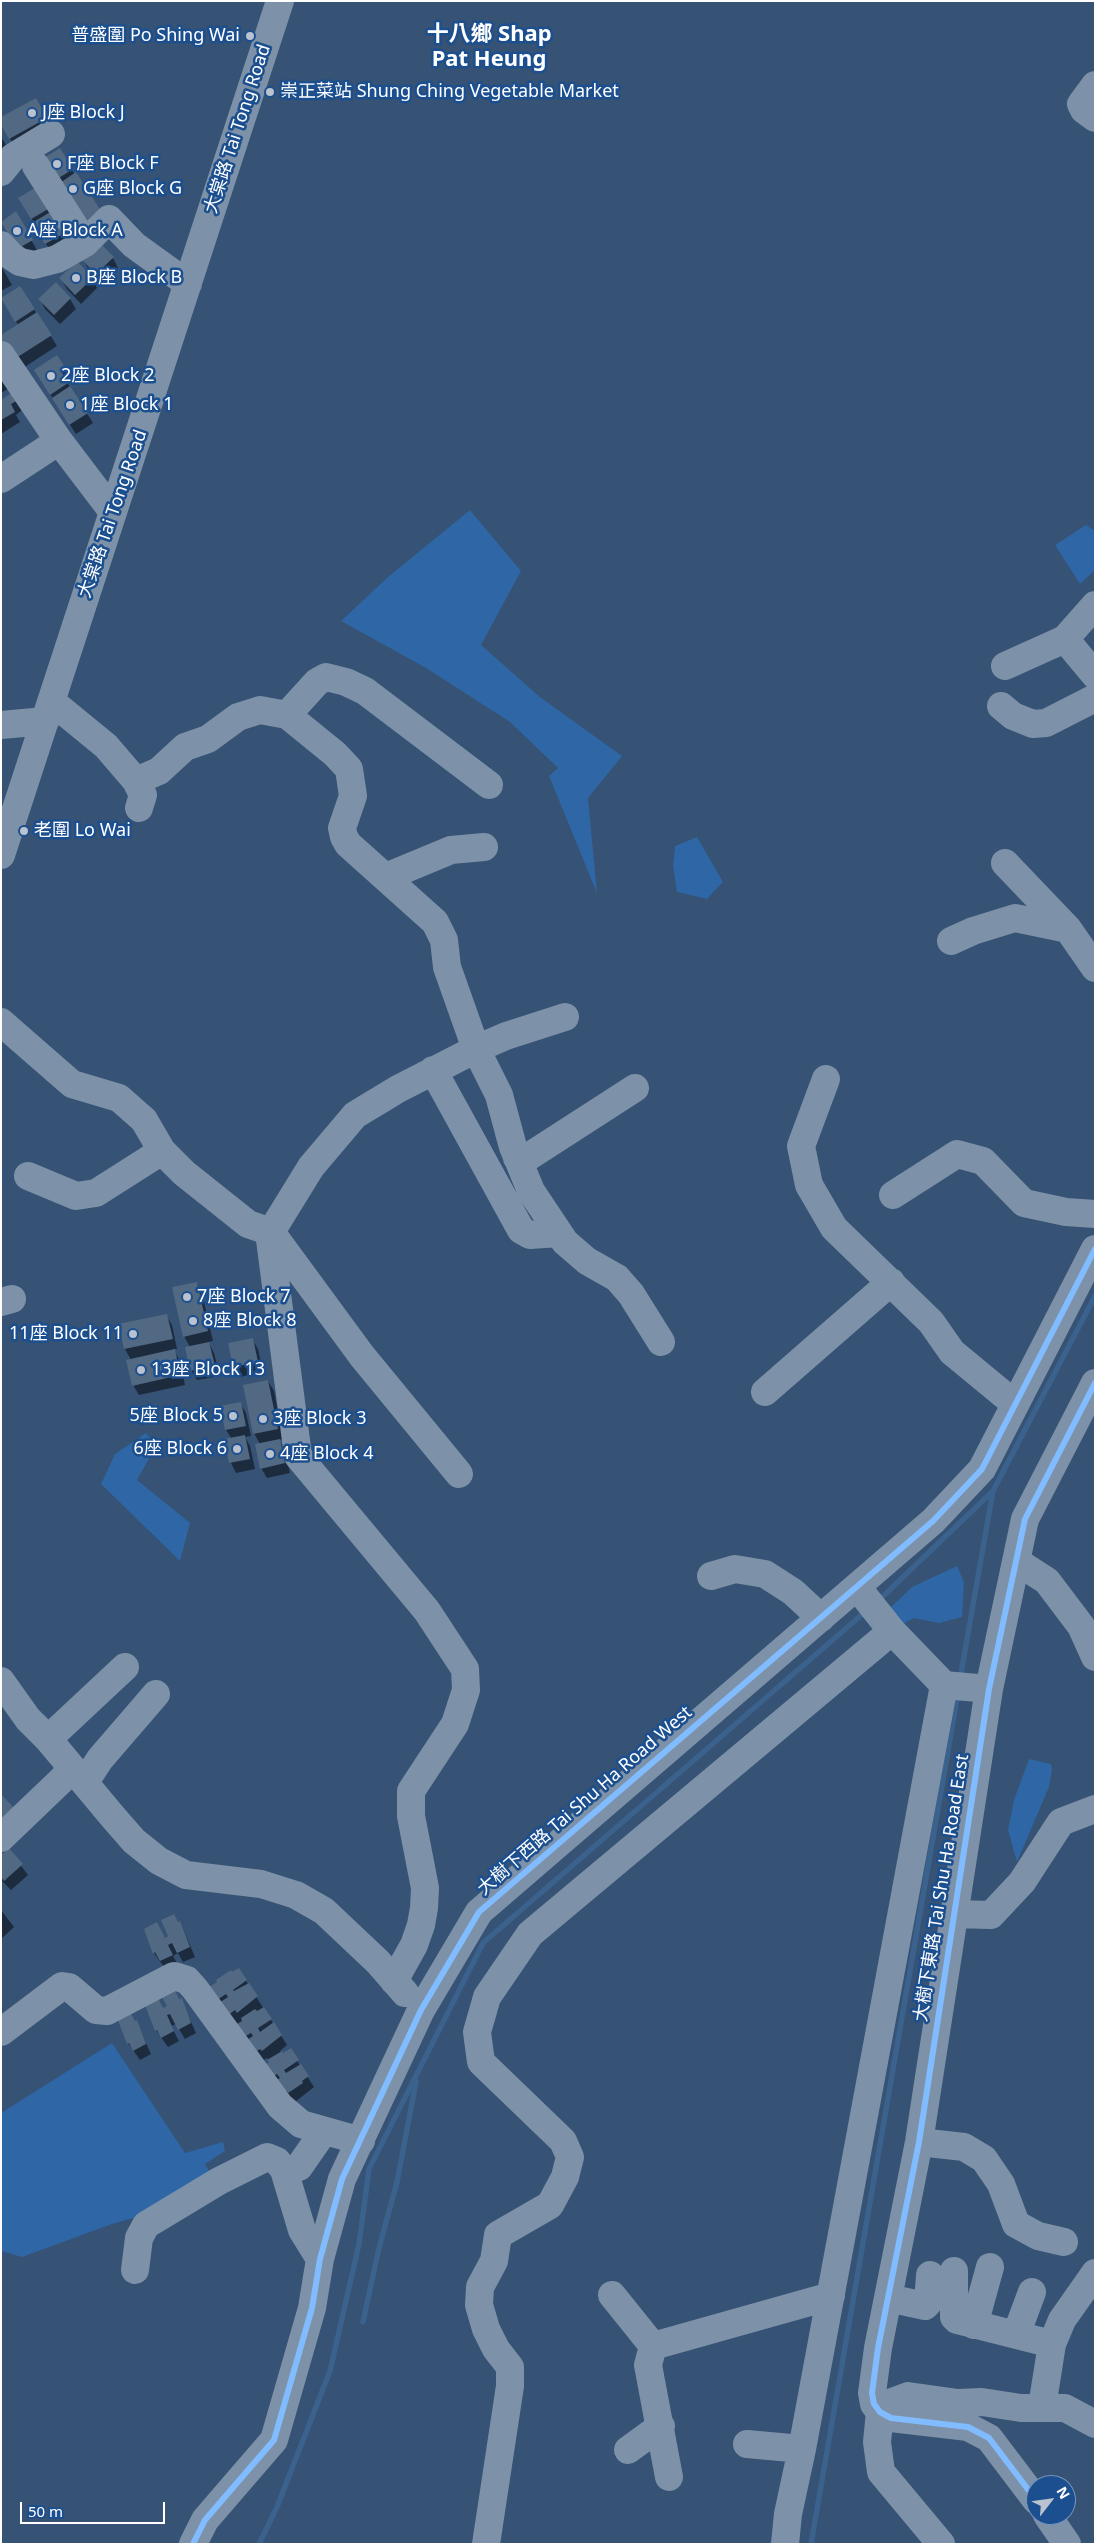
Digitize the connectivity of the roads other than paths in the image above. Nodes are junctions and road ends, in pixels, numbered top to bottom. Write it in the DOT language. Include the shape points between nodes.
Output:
graph roads {
  1 [pos="280,1"];
  2 [pos="1095,85"];
  3 [pos="1095,118"];
  4 [pos="52,134"];
  5 [pos="36,166"];
  6 [pos="1,172"];
  7 [pos="85,243"];
  8 [pos="1,245"];
  9 [pos="188,284"];
  10 [pos="1,355"];
  11 [pos="60,441"];
  12 [pos="4,471"];
  13 [pos="113,512"];
  14 [pos="1095,605"];
  15 [pos="1065,639"];
  16 [pos="1005,666"];
  17 [pos="1095,675"];
  18 [pos="1095,698"];
  19 [pos="1001,706"];
  20 [pos="48,710"];
  21 [pos="287,715"];
  22 [pos="1,725"];
  23 [pos="136,781"];
  24 [pos="489,786"];
  25 [pos="139,808"];
  26 [pos="484,847"];
  27 [pos="1,855"];
  28 [pos="1005,863"];
  29 [pos="386,877"];
  30 [pos="1068,929"];
  31 [pos="950,942"];
  32 [pos="1095,968"];
  33 [pos="565,1017"];
  34 [pos="1,1022"];
  35 [pos="476,1049"];
  36 [pos="434,1070"];
  37 [pos="826,1080"];
  38 [pos="636,1088"];
  39 [pos="162,1151"];
  40 [pos="517,1158"];
  41 [pos="28,1176"];
  42 [pos="893,1195"];
  43 [pos="1095,1214"];
  44 [pos="270,1232"];
  45 [pos="559,1233"];
  46 [pos="1095,1248"];
  47 [pos="891,1282"];
  48 [pos="661,1342"];
  49 [pos="1095,1383"];
  50 [pos="765,1392"];
  51 [pos="1015,1404"];
  52 [pos="459,1474"];
  53 [pos="1016,1561"];
  54 [pos="711,1576"];
  55 [pos="856,1587"];
  56 [pos="820,1618"];
  57 [pos="892,1630"];
  58 [pos="1095,1657"];
  59 [pos="126,1667"];
  60 [pos="1,1681"];
  61 [pos="948,1685"];
  62 [pos="985,1689"];
  63 [pos="156,1694"];
  64 [pos="48,1739"];
  65 [pos="79,1776"];
  66 [pos="1093,1807"];
  67 [pos="1,1838"];
  68 [pos="952,1914"];
  69 [pos="394,1982"];
  70 [pos="421,2010"];
  71 [pos="1,2032"];
  72 [pos="324,2131"];
  73 [pos="361,2141"];
  74 [pos="919,2142"];
  75 [pos="299,2167"];
  76 [pos="1064,2242"];
  77 [pos="320,2259"];
  78 [pos="990,2267"];
  79 [pos="135,2270"];
  80 [pos="1095,2273"];
  81 [pos="1032,2292"];
  82 [pos="612,2295"];
  83 [pos="830,2296"];
  84 [pos="888,2298"];
  85 [pos="974,2325"];
  86 [pos="1016,2335"];
  87 [pos="1052,2344"];
  88 [pos="653,2346"];
  89 [pos="1042,2407"];
  90 [pos="880,2412"];
  91 [pos="1095,2424"];
  92 [pos="661,2426"];
  93 [pos="747,2444"];
  94 [pos="802,2449"];
  95 [pos="628,2450"];
  96 [pos="669,2477"];
  97 [pos="1026,2486"];
  98 [pos="1054,2525"];
  99 [pos="193,2544"];
  100 [pos="486,2544"];
  101 [pos="785,2544"];
  102 [pos="941,2544"];
  103 [pos="1067,2544"];
  1 -- 9 [label="street, 大棠路 Tai Tong Road"];
  2 -- 3 [label="street" via="1082,104 1084,110"];
  4 -- 6 [label="street" via="13,157"];
  5 -- 7 [label="street"];
  7 -- 8 [label="street" via="57,258 34,265 20,262"];
  7 -- 9 [label="street" via="109,219 134,245"];
  9 -- 13 [label="street, 大棠路 Tai Tong Road"];
  10 -- 11 [label="street"];
  11 -- 12 [label="street"];
  11 -- 13 [label="street"];
  13 -- 20 [label="street, 大棠路 Tai Tong Road"];
  14 -- 15 [label="street"];
  15 -- 16 [label="street"];
  15 -- 17 [label="street"];
  18 -- 19 [label="street" via="1046,723 1033,724 1013,716"];
  20 -- 22 [label="street"];
  20 -- 23 [label="street" via="106,746"];
  20 -- 27 [label="street, 大棠路 Tai Tong Road"];
  21 -- 23 [label="street" via="260,710 238,717 208,739 185,747 159,771"];
  21 -- 24 [label="street" via="317,682 326,677 346,682 365,691"];
  21 -- 29 [label="street" via="349,769 353,796 342,828 344,837"];
  23 -- 25 [label="street" via="143,795"];
  26 -- 29 [label="street" via="451,850"];
  28 -- 30 [label="street"];
  29 -- 35 [label="street" via="435,922 444,940 447,967"];
  30 -- 31 [label="street" via="1016,918 973,930"];
  30 -- 32 [label="street"];
  33 -- 35 [label="street"];
  34 -- 39 [label="street" via="72,1084 119,1098 144,1120"];
  35 -- 36 [label="street"];
  35 -- 40 [label="street" via="499,1095"];
  36 -- 44 [label="street" via="355,1115 311,1167"];
  36 -- 45 [label="street" via="521,1230 530,1235"];
  37 -- 47 [label="street" via="801,1146 809,1185 834,1228"];
  38 -- 40 [label="street" via="525,1159"];
  39 -- 41 [label="street" via="96,1193 76,1196"];
  39 -- 44 [label="street" via="184,1173 248,1224"];
  40 -- 45 [label="street" via="531,1191"];
  42 -- 43 [label="street" via="956,1154 984,1161 1024,1203"];
  44 -- 52 [label="street" via="362,1356"];
  44 -- 69 [label="street" via="298,1456 427,1611 465,1669 466,1690 455,1724 411,1791 411,1816 425,1888 424,1908 414,1945"];
  45 -- 48 [label="street" via="575,1252 617,1278 636,1301"];
  46 -- 51 [label="street, 大樹下西路 Tai Shu Ha Road West"];
  47 -- 50 [label="street"];
  47 -- 51 [label="street" via="931,1322 952,1352"];
  49 -- 53 [label="street, 大樹下東路 Tai Shu Ha Road East" via="1025,1519"];
  51 -- 55 [label="street, 大樹下西路 Tai Shu Ha Road West" via="982,1469 933,1521"];
  53 -- 58 [label="street" via="1047,1581 1081,1626"];
  53 -- 62 [label="street, 大樹下東路 Tai Shu Ha Road East"];
  54 -- 56 [label="street" via="735,1569 765,1574 793,1592"];
  55 -- 56 [label="street, 大樹下西路 Tai Shu Ha Road West"];
  55 -- 57 [label="street"];
  56 -- 70 [label="street, 大樹下西路 Tai Shu Ha Road West" via="479,1912"];
  57 -- 61 [label="street"];
  57 -- 100 [label="street" via="530,1934 487,1997 477,2032 481,2062 563,2141 570,2157 565,2178 550,2206 498,2235 494,2261 480,2287 479,2305 486,2329 510,2367 510,2386"];
  59 -- 64 [label="street"];
  60 -- 64 [label="street" via="28,1719"];
  61 -- 62 [label="street"];
  61 -- 83 [label="street"];
  62 -- 68 [label="street, 大樹下東路 Tai Shu Ha Road East"];
  63 -- 65 [label="street" via="100,1759"];
  64 -- 65 [label="street"];
  65 -- 67 [label="street"];
  65 -- 69 [label="street" via="134,1841 158,1861 186,1875 261,1884 296,1895 324,1911 378,1962"];
  66 -- 68 [label="street" via="1061,1822 1022,1882 990,1915"];
  68 -- 74 [label="street, 大樹下東路 Tai Shu Ha Road East"];
  69 -- 70 [label="street"];
  70 -- 73 [label="street, 大樹下西路 Tai Shu Ha Road West"];
  71 -- 72 [label="street" via="62,1986 69,1987 96,2010 106,2011 174,1976 187,1980 280,2106 301,2124"];
  72 -- 73 [label="street"];
  72 -- 75 [label="street"];
  73 -- 77 [label="street, 大樹下西路 Tai Shu Ha Road West" via="342,2179"];
  74 -- 76 [label="street" via="964,2147 984,2159 1001,2184 1016,2224 1038,2236"];
  74 -- 84 [label="street, 大樹下東路 Tai Shu Ha Road East"];
  77 -- 79 [label="street" via="302,2230 284,2170 277,2160 267,2157 219,2181 146,2225 139,2238"];
  77 -- 99 [label="street, 大樹下西路 Tai Shu Ha Road West" via="312,2308 274,2440 205,2520"];
  78 -- 85 [label="street"];
  80 -- 87 [label="street" via="1062,2320"];
  81 -- 86 [label="street"];
  82 -- 88 [label="street"];
  83 -- 88 [label="street"];
  83 -- 94 [label="street"];
  84 -- 85 [label="street" via="925,2306 942,2273 954,2317"];
  84 -- 90 [label="street, 大樹下東路 Tai Shu Ha Road East" via="872,2393"];
  85 -- 86 [label="street"];
  86 -- 87 [label="street"];
  87 -- 89 [label="street"];
  88 -- 92 [label="street" via="648,2365"];
  89 -- 90 [label="street" via="958,2403 908,2396 892,2402"];
  89 -- 91 [label="street" via="1065,2408"];
  90 -- 97 [label="street" via="904,2421 968,2427 978,2431 997,2446"];
  90 -- 102 [label="street" via="877,2442 881,2472"];
  92 -- 95 [label="street"];
  92 -- 96 [label="street"];
  93 -- 94 [label="street"];
  94 -- 101 [label="street"];
  98 -- 103 [label="street"];
}
